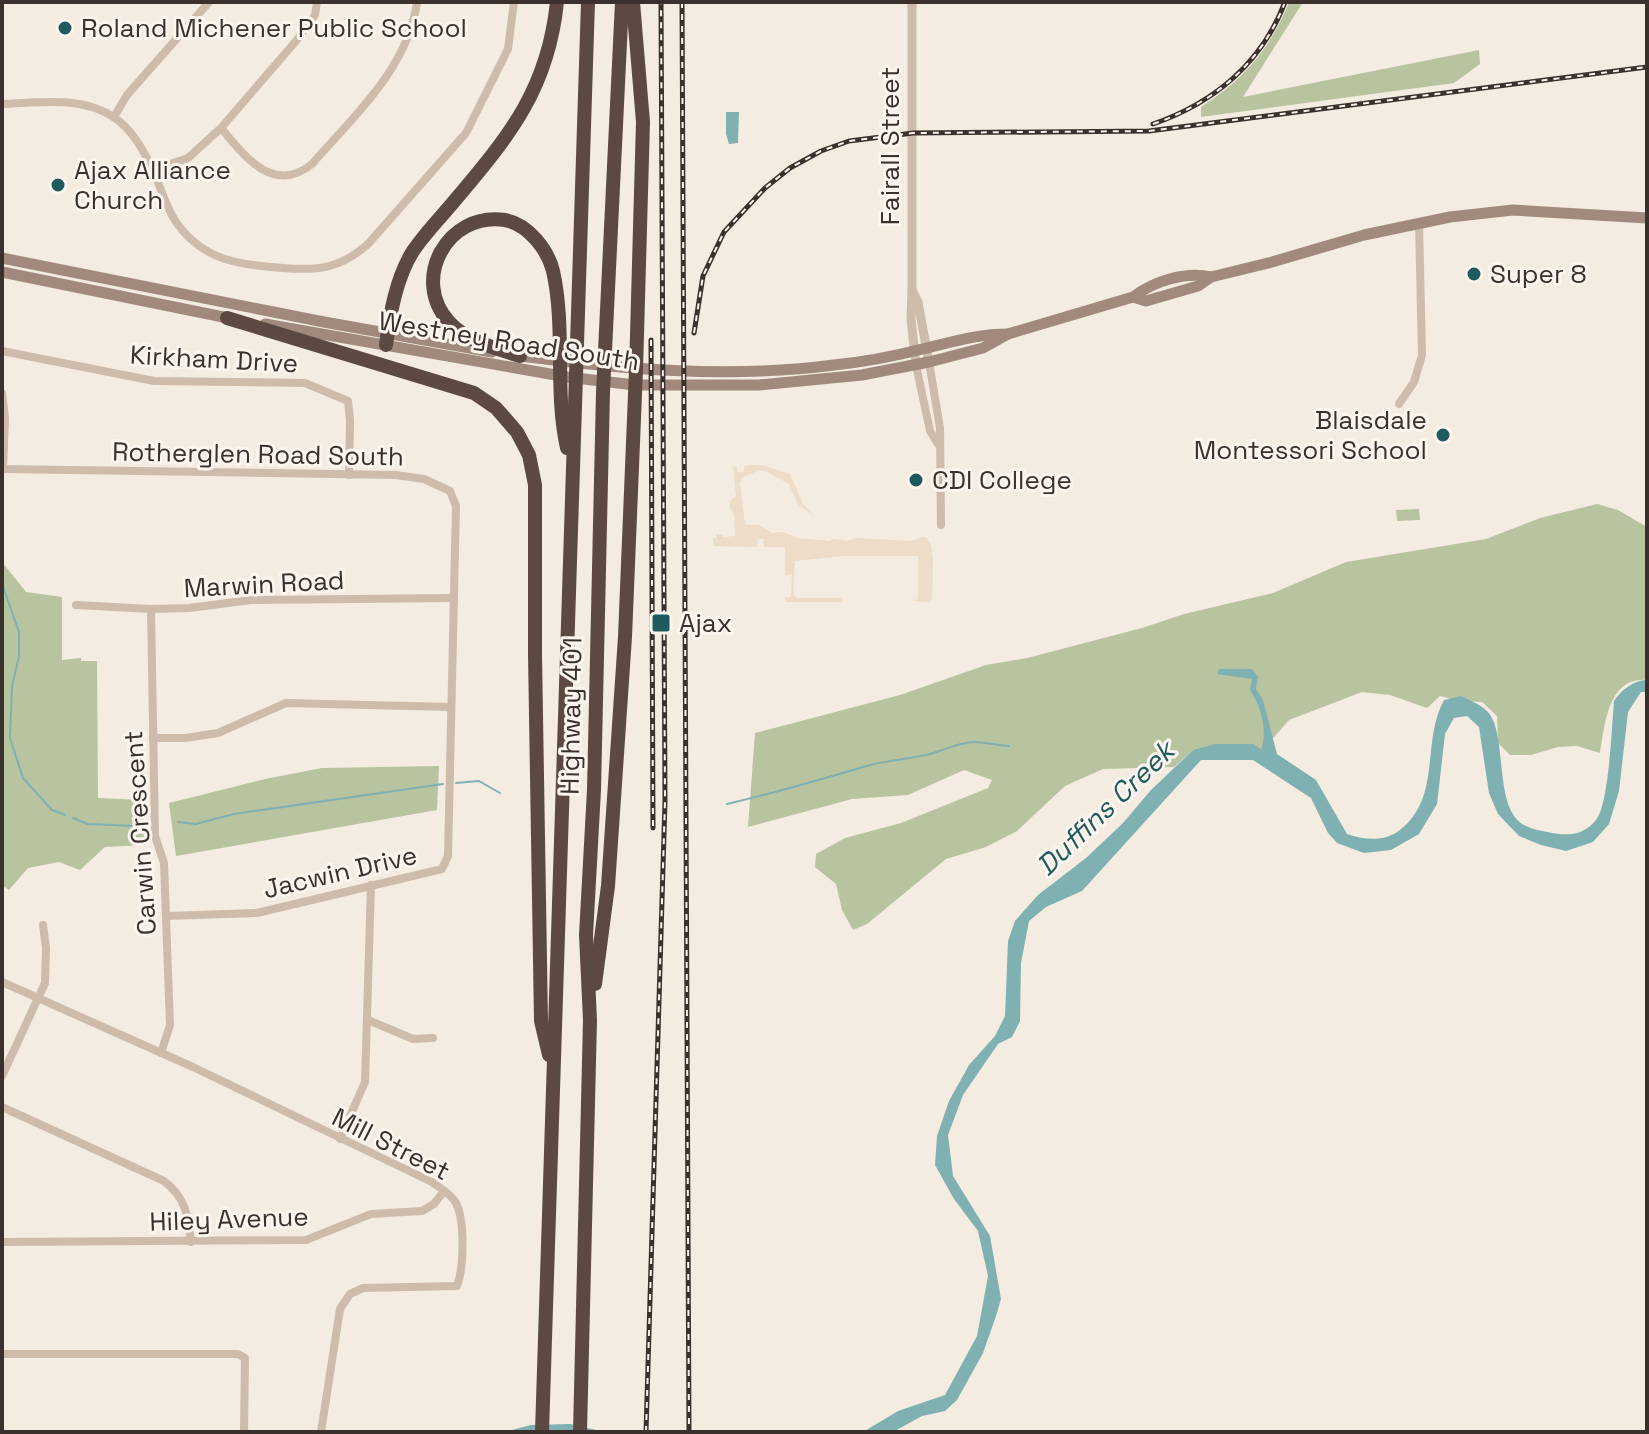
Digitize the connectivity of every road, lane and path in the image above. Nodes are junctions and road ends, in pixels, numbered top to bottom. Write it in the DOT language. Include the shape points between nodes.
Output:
graph roads {
  1 [pos="209,2"];
  2 [pos="317,2"];
  3 [pos="417,2"];
  4 [pos="514,2"];
  5 [pos="557,2"];
  6 [pos="588,2"];
  7 [pos="622,2"];
  8 [pos="633,2"];
  9 [pos="912,2"];
  10 [pos="2,104"];
  11 [pos="114,117"];
  12 [pos="221,128"];
  13 [pos="153,170"];
  14 [pos="1647,218"];
  15 [pos="1419,222"];
  16 [pos="2,258"];
  17 [pos="2,272"];
  18 [pos="227,318"];
  19 [pos="1008,334"];
  20 [pos="387,338"];
  21 [pos="921,350"];
  22 [pos="2,351"];
  23 [pos="568,351"];
  24 [pos="520,356"];
  25 [pos="929,362"];
  26 [pos="916,365"];
  27 [pos="636,377"];
  28 [pos="2,393"];
  29 [pos="1399,404"];
  30 [pos="938,444"];
  31 [pos="2,469"];
  32 [pos="349,475"];
  33 [pos="941,525"];
  34 [pos="454,598"];
  35 [pos="76,605"];
  36 [pos="151,609"];
  37 [pos="450,707"];
  38 [pos="153,738"];
  39 [pos="371,885"];
  40 [pos="167,916"];
  41 [pos="43,925"];
  42 [pos="2,982"];
  43 [pos="39,999"];
  44 [pos="368,1020"];
  45 [pos="590,1020"];
  46 [pos="433,1038"];
  47 [pos="161,1053"];
  48 [pos="553,1074"];
  49 [pos="2,1076"];
  50 [pos="2,1107"];
  51 [pos="340,1139"];
  52 [pos="444,1191"];
  53 [pos="2,1242"];
  54 [pos="191,1242"];
  55 [pos="2,1354"];
  56 [pos="244,1432"];
  57 [pos="321,1432"];
  58 [pos="542,1432"];
  59 [pos="580,1432"];
  1 -- 11 [label="street"];
  2 -- 12 [label="street" via="315,15 296,41"];
  3 -- 12 [label="street" via="409,33 378,88 299,174 271,174 257,166"];
  4 -- 13 [label="street" via="508,49 466,133 351,259 305,270 222,260 176,222"];
  5 -- 20 [label="highway" via="548,54 530,100 506,140 414,250 397,290"];
  6 -- 23 [label="highway, Highway 401"];
  7 -- 45 [label="highway, Highway 401" via="603,392 586,935"];
  8 -- 27 [label="highway" via="643,122"];
  9 -- 21 [label="street, Fairall Street" via="912,290 918,302"];
  10 -- 11 [label="street" via="71,101"];
  11 -- 13 [label="street" via="140,144"];
  12 -- 13 [label="street" via="188,158"];
  14 -- 15 [label="main road, Westney Road South" via="1513,210"];
  15 -- 19 [label="main road, Westney Road South" via="1211,277 1195,273"];
  15 -- 29 [label="street" via="1422,355 1414,382"];
  16 -- 20 [label="main road, Westney Road South"];
  17 -- 18 [label="main road, Westney Road South"];
  18 -- 20 [label="main road, Westney Road South"];
  18 -- 48 [label="highway" via="474,393 496,408 529,455 536,526 541,1021"];
  19 -- 21 [label="main road, Westney Road South" via="981,334"];
  19 -- 25 [label="main road, Westney Road South" via="983,348"];
  20 -- 24 [label="main road, Westney Road South"];
  20 -- 27 [label="main road, Westney Road South" via="545,374"];
  21 -- 25 [label="street, Fairall Street"];
  21 -- 26 [label="street, Fairall Street"];
  21 -- 27 [label="main road, Westney Road South" via="796,369"];
  22 -- 32 [label="street, Kirkham Drive" via="154,381 305,383 348,401"];
  23 -- 24 [label="highway" via="545,251 514,223 476,223 448,239 438,254 435,300 463,334"];
  23 -- 48 [label="highway, Highway 401" via="571,466"];
  24 -- 27 [label="main road, Westney Road South"];
  25 -- 26 [label="main road, Westney Road South"];
  25 -- 30 [label="street"];
  26 -- 27 [label="main road, Westney Road South" via="771,385"];
  26 -- 30 [label="street" via="930,431"];
  27 -- 45 [label="highway" via="609,872"];
  28 -- 31 [label="street"];
  30 -- 33 [label="street"];
  31 -- 32 [label="street, Rotherglen Road South"];
  32 -- 34 [label="street, Rotherglen Road South" via="424,479 450,491 456,506"];
  34 -- 36 [label="street, Marwin Road" via="251,600"];
  34 -- 37 [label="street, Jacwin Drive"];
  35 -- 36 [label="street, Marwin Road"];
  36 -- 38 [label="street, Carwin Crescent"];
  37 -- 38 [label="street" via="286,703 218,733"];
  37 -- 39 [label="street, Jacwin Drive" via="448,856 442,869"];
  38 -- 40 [label="street, Carwin Crescent" via="155,836 164,863"];
  39 -- 40 [label="street, Jacwin Drive" via="257,913"];
  39 -- 44 [label="street"];
  40 -- 47 [label="street, Carwin Crescent" via="170,1025"];
  41 -- 43 [label="street" via="46,967"];
  42 -- 43 [label="street, Mill Street"];
  43 -- 47 [label="street, Mill Street"];
  43 -- 49 [label="street"];
  44 -- 46 [label="street" via="413,1039"];
  44 -- 51 [label="street" via="365,1082"];
  45 -- 59 [label="highway, Highway 401"];
  47 -- 51 [label="street, Mill Street"];
  48 -- 58 [label="highway, Highway 401"];
  50 -- 54 [label="street" via="164,1181 178,1192 188,1212"];
  51 -- 52 [label="street, Mill Street"];
  52 -- 54 [label="street, Hiley Avenue" via="422,1211 371,1214 306,1240"];
  52 -- 57 [label="street, Mill Street" via="460,1216 457,1286 363,1288 350,1294 340,1309"];
  53 -- 54 [label="street, Hiley Avenue"];
  55 -- 56 [label="street" via="238,1354 245,1358"];
}
